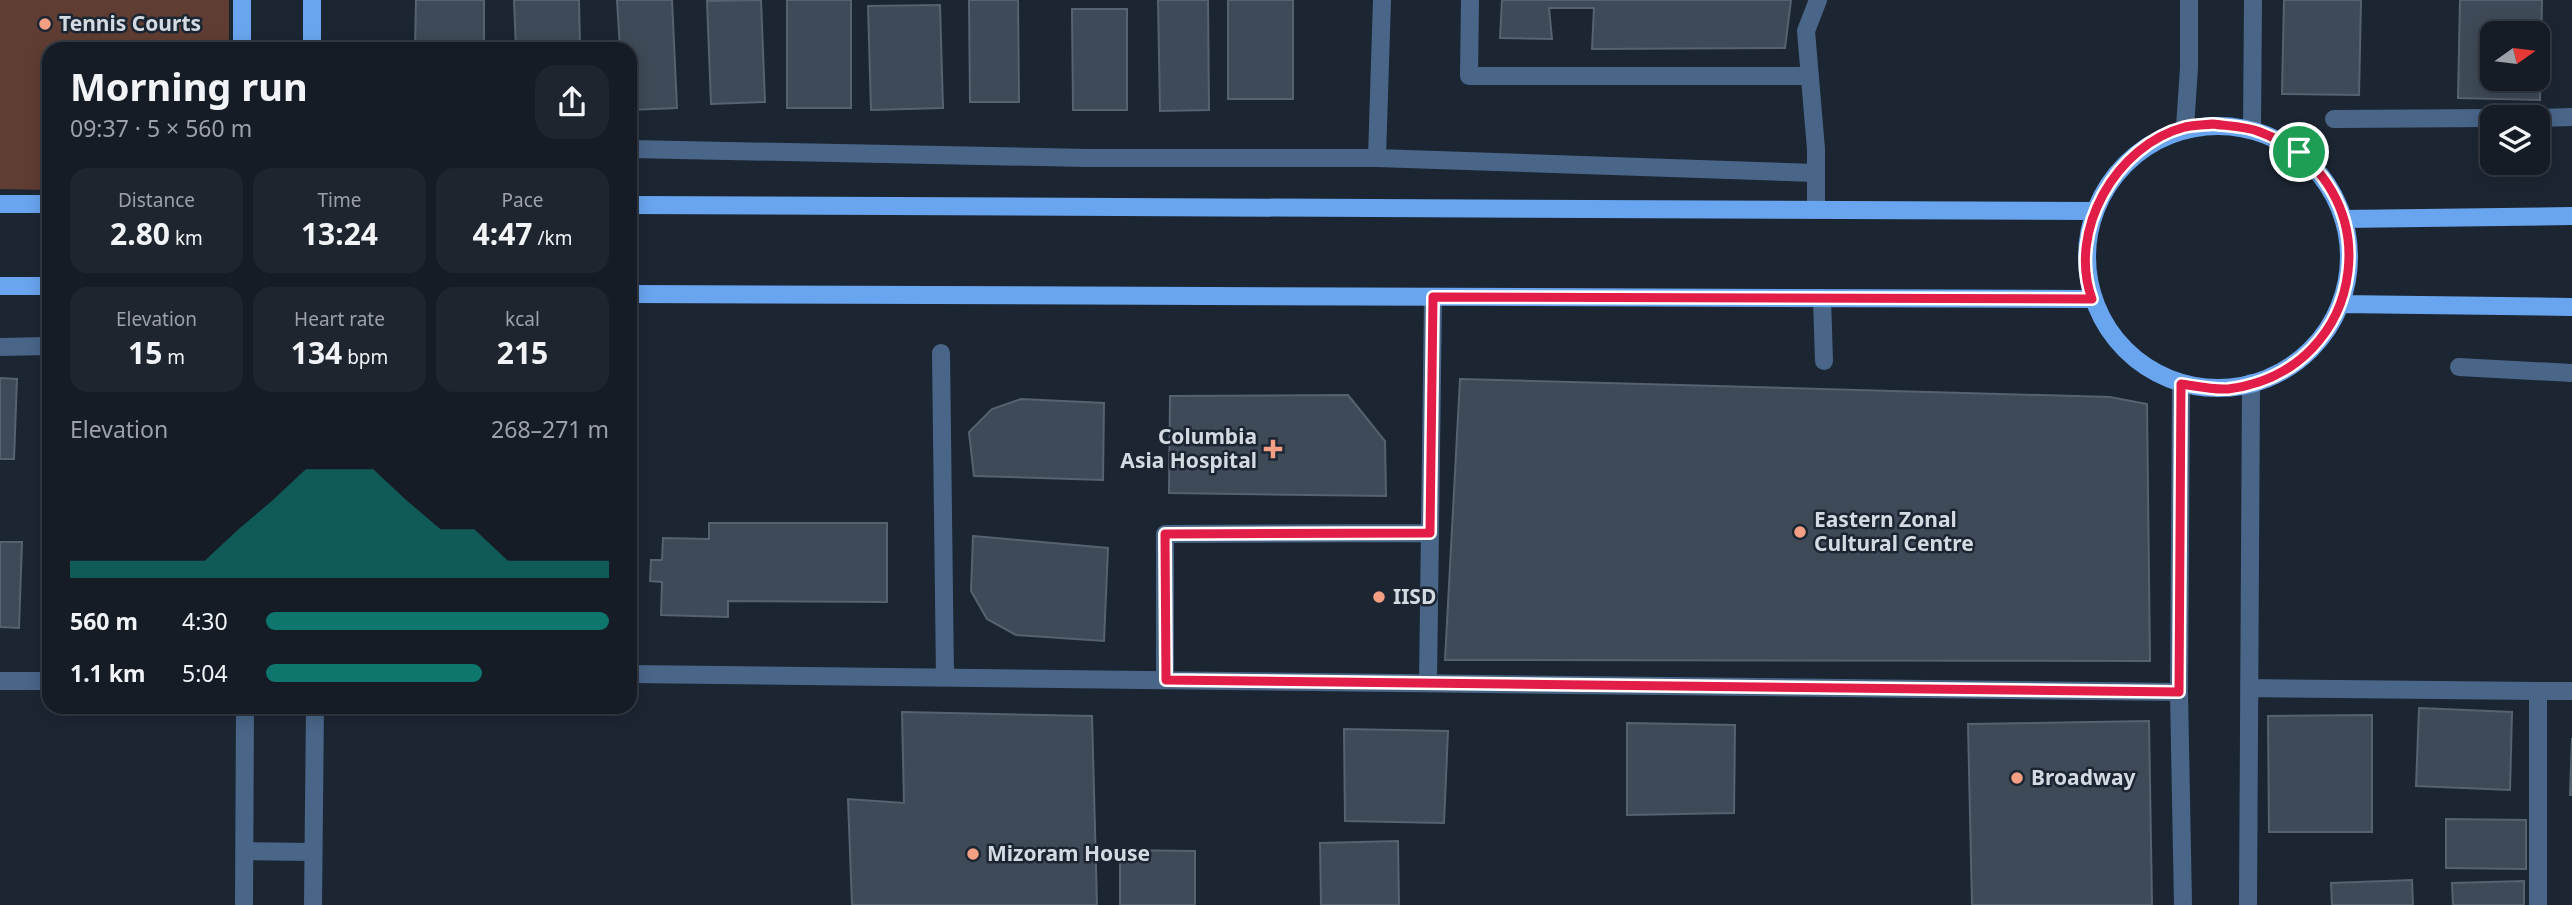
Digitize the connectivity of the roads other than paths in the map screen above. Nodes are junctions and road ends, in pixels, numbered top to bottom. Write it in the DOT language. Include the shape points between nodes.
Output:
graph roads {
  1 [pos="242,0"];
  2 [pos="312,0"];
  3 [pos="1382,0"];
  4 [pos="1470,0"];
  5 [pos="1818,0"];
  6 [pos="2189,0"];
  7 [pos="2253,0"];
  8 [pos="242,42"];
  9 [pos="312,42"];
  10 [pos="1810,76"];
  11 [pos="2572,117"];
  12 [pos="2334,118"];
  13 [pos="2480,118"];
  14 [pos="2550,118"];
  15 [pos="2185,127"];
  16 [pos="2252,130"];
  17 [pos="637,149"];
  18 [pos="1377,158"];
  19 [pos="1816,173"];
  20 [pos="0,204"];
  21 [pos="42,204"];
  22 [pos="637,205"];
  23 [pos="1816,209"];
  24 [pos="2095,211"];
  25 [pos="2572,216"];
  26 [pos="2343,219"];
  27 [pos="0,286"];
  28 [pos="42,286"];
  29 [pos="637,294"];
  30 [pos="1433,297"];
  31 [pos="1822,298"];
  32 [pos="2092,299"];
  33 [pos="2340,304"];
  34 [pos="2572,307"];
  35 [pos="42,346"];
  36 [pos="0,347"];
  37 [pos="940,353"];
  38 [pos="1824,361"];
  39 [pos="2459,367"];
  40 [pos="2572,373"];
  41 [pos="2251,383"];
  42 [pos="2181,384"];
  43 [pos="1430,533"];
  44 [pos="637,674"];
  45 [pos="945,677"];
  46 [pos="1166,680"];
  47 [pos="0,681"];
  48 [pos="42,681"];
  49 [pos="1428,683"];
  50 [pos="2249,688"];
  51 [pos="2538,691"];
  52 [pos="2572,691"];
  53 [pos="2179,692"];
  54 [pos="245,714"];
  55 [pos="316,714"];
  56 [pos="244,851"];
  57 [pos="313,852"];
  58 [pos="244,905"];
  59 [pos="313,905"];
  60 [pos="2183,905"];
  61 [pos="2248,905"];
  62 [pos="2538,905"];
  1 -- 8 [label="main road"];
  2 -- 9 [label="main road"];
  3 -- 18 [label="street"];
  4 -- 10 [label="street" via="1469,76"];
  5 -- 10 [label="street" via="1806,31"];
  6 -- 15 [label="street"];
  7 -- 16 [label="street"];
  10 -- 19 [label="street"];
  11 -- 14 [label="street"];
  12 -- 13 [label="street"];
  15 -- 16 [label="main road" via="2213,124"];
  15 -- 24 [label="main road" via="2153,142 2117,171"];
  16 -- 26 [label="main road" via="2299,152 2329,186"];
  17 -- 18 [label="street"];
  18 -- 19 [label="street"];
  19 -- 23 [label="street"];
  20 -- 21 [label="main road"];
  22 -- 23 [label="main road"];
  23 -- 24 [label="main road"];
  24 -- 32 [label="main road" via="2085,246"];
  25 -- 26 [label="main road"];
  26 -- 33 [label="main road" via="2350,270"];
  27 -- 28 [label="main road"];
  29 -- 30 [label="main road"];
  30 -- 31 [label="main road"];
  30 -- 43 [label="street"];
  31 -- 32 [label="main road"];
  31 -- 38 [label="street"];
  32 -- 42 [label="main road" via="2109,330 2140,364"];
  33 -- 34 [label="main road"];
  33 -- 41 [label="main road" via="2310,352 2272,378"];
  35 -- 36 [label="street"];
  37 -- 45 [label="street"];
  39 -- 40 [label="street"];
  41 -- 42 [label="main road" via="2227,389"];
  41 -- 50 [label="street"];
  42 -- 53 [label="street"];
  43 -- 46 [label="street" via="1165,534"];
  43 -- 49 [label="street"];
  44 -- 45 [label="street"];
  45 -- 46 [label="street"];
  46 -- 49 [label="street"];
  47 -- 48 [label="street"];
  49 -- 53 [label="street"];
  50 -- 51 [label="street"];
  50 -- 61 [label="street"];
  51 -- 52 [label="street"];
  51 -- 62 [label="street"];
  53 -- 60 [label="street"];
  54 -- 56 [label="street"];
  55 -- 57 [label="street"];
  56 -- 57 [label="street"];
  56 -- 58 [label="street"];
  57 -- 59 [label="street"];
}
